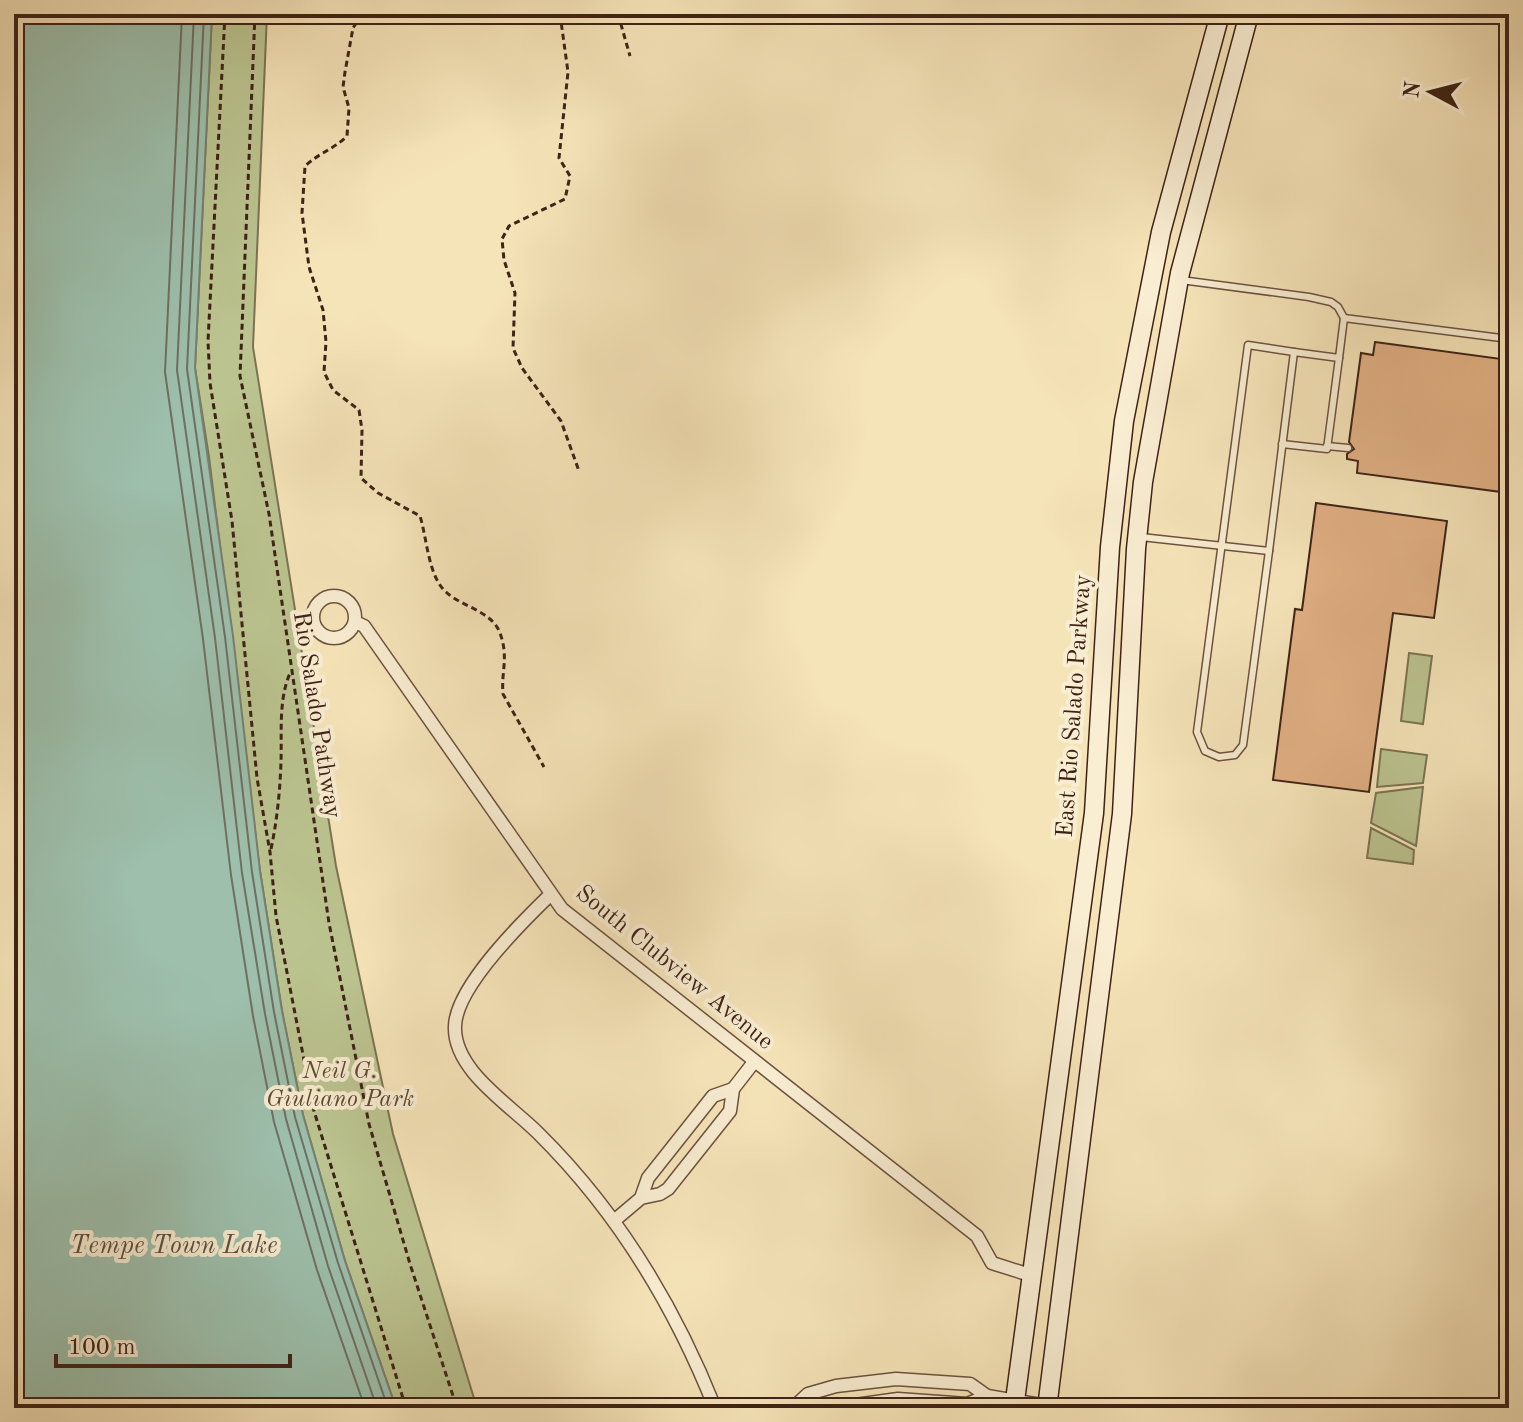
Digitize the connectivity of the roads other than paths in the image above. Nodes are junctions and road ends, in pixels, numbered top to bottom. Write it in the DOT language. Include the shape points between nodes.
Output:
graph roads {
  1 [pos="1220,14"];
  2 [pos="1249,14"];
  3 [pos="1179,280"];
  4 [pos="1344,318"];
  5 [pos="1509,339"];
  6 [pos="1294,352"];
  7 [pos="1339,358"];
  8 [pos="1282,444"];
  9 [pos="1327,446"];
  10 [pos="1348,448"];
  11 [pos="1137,536"];
  12 [pos="1221,546"];
  13 [pos="1269,551"];
  14 [pos="355,622"];
  15 [pos="550,895"];
  16 [pos="754,1062"];
  17 [pos="733,1089"];
  18 [pos="641,1198"];
  19 [pos="615,1220"];
  20 [pos="1033,1276"];
  21 [pos="987,1396"];
  22 [pos="1015,1404"];
  23 [pos="1047,1407"];
  24 [pos="715,1408"];
  25 [pos="793,1408"];
  26 [pos="834,1408"];
  1 -- 20 [label="main road, East Rio Salado Parkway" via="1161,232 1124,421 1108,563 1093,827"];
  2 -- 3 [label="main road, East Rio Salado Parkway"];
  3 -- 4 [label="lane" via="1331,302"];
  3 -- 11 [label="main road, East Rio Salado Parkway"];
  4 -- 5 [label="lane"];
  4 -- 7 [label="lane"];
  6 -- 7 [label="lane"];
  6 -- 8 [label="lane"];
  6 -- 12 [label="lane" via="1248,345"];
  7 -- 9 [label="lane"];
  8 -- 9 [label="lane"];
  8 -- 13 [label="lane"];
  9 -- 10 [label="lane"];
  11 -- 12 [label="lane"];
  11 -- 23 [label="main road, East Rio Salado Parkway" via="1122,814"];
  12 -- 13 [label="lane"];
  12 -- 13 [label="lane" via="1197,732 1205,751 1219,757 1235,755 1243,745"];
  14 -- 15 [label="street, South Clubview Avenue" via="364,626"];
  15 -- 16 [label="street, South Clubview Avenue"];
  15 -- 19 [label="street" via="464,994 456,1015 457,1044 468,1068 554,1149"];
  16 -- 17 [label="street"];
  16 -- 20 [label="street, South Clubview Avenue" via="977,1236 992,1263"];
  17 -- 18 [label="street" via="713,1096 648,1178"];
  17 -- 18 [label="street" via="730,1111 668,1189"];
  18 -- 19 [label="street"];
  19 -- 24 [label="street" via="672,1314"];
  20 -- 22 [label="main road, East Rio Salado Parkway"];
  21 -- 22 [label="street"];
  21 -- 25 [label="street" via="970,1384 896,1379 808,1394"];
  21 -- 26 [label="street" via="967,1404 898,1399"];
  22 -- 23 [label="street"];
}
